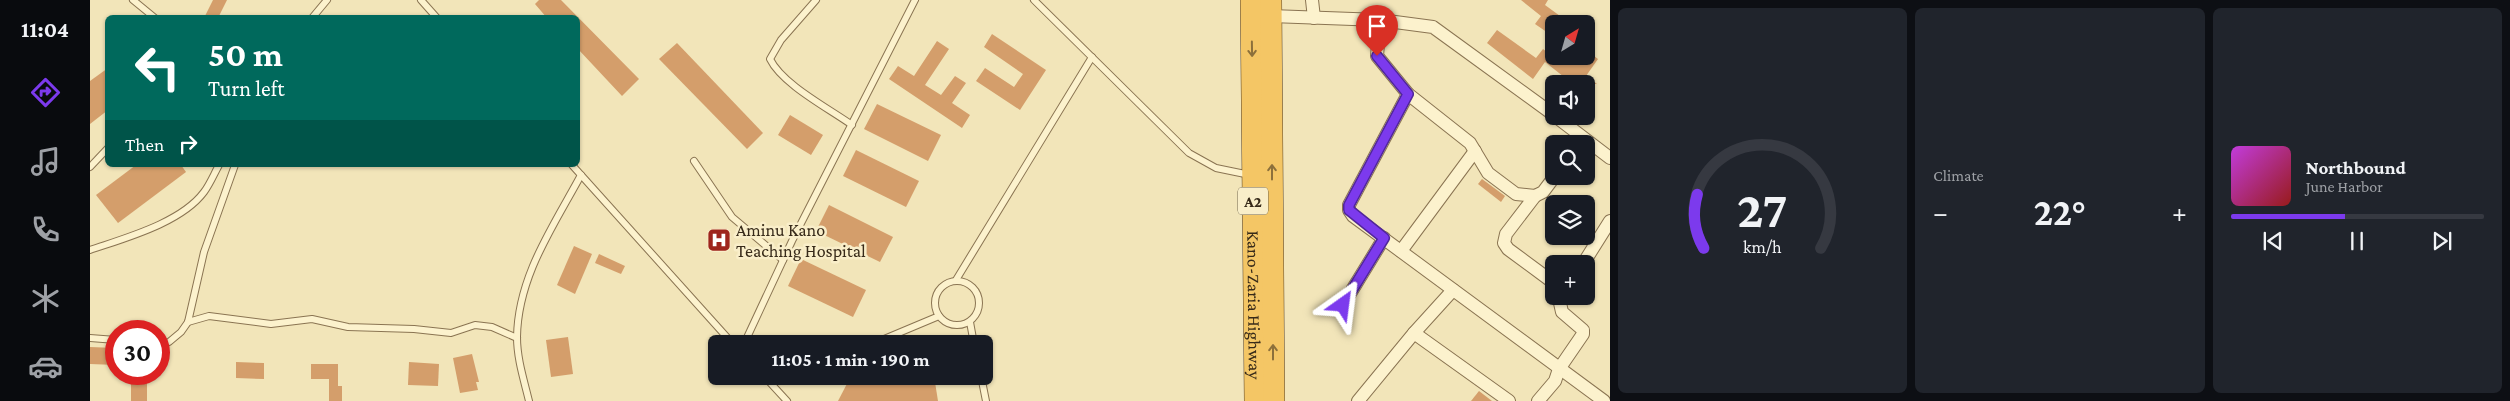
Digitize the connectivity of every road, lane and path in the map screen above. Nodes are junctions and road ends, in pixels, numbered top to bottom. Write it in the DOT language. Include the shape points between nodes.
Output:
graph roads {
  1 [pos="133,0"];
  2 [pos="327,0"];
  3 [pos="421,0"];
  4 [pos="816,0"];
  5 [pos="915,0"];
  6 [pos="1034,0"];
  7 [pos="1251,0"];
  8 [pos="1312,0"];
  9 [pos="1271,8"];
  10 [pos="151,15"];
  11 [pos="314,15"];
  12 [pos="434,15"];
  13 [pos="1314,18"];
  14 [pos="1380,20"];
  15 [pos="1092,57"];
  16 [pos="1408,94"];
  17 [pos="1545,109"];
  18 [pos="852,125"];
  19 [pos="1564,125"];
  20 [pos="1576,135"];
  21 [pos="1595,147"];
  22 [pos="105,151"];
  23 [pos="1474,151"];
  24 [pos="1609,153"];
  25 [pos="694,161"];
  26 [pos="90,167"];
  27 [pos="218,167"];
  28 [pos="234,167"];
  29 [pos="574,167"];
  30 [pos="581,175"];
  31 [pos="1253,176"];
  32 [pos="1548,185"];
  33 [pos="1535,196"];
  34 [pos="1610,221"];
  35 [pos="1384,238"];
  36 [pos="1605,238"];
  37 [pos="90,250"];
  38 [pos="1401,251"];
  39 [pos="1591,255"];
  40 [pos="783,260"];
  41 [pos="1545,276"];
  42 [pos="956,280"];
  43 [pos="1453,290"];
  44 [pos="1343,305"];
  45 [pos="1560,305"];
  46 [pos="939,316"];
  47 [pos="188,322"];
  48 [pos="970,322"];
  49 [pos="1414,333"];
  50 [pos="725,335"];
  51 [pos="748,335"];
  52 [pos="894,335"];
  53 [pos="972,335"];
  54 [pos="90,338"];
  55 [pos="517,338"];
  56 [pos="105,339"];
  57 [pos="170,341"];
  58 [pos="1559,369"];
  59 [pos="772,385"];
  60 [pos="983,385"];
  61 [pos="529,401"];
  62 [pos="787,401"];
  63 [pos="986,401"];
  64 [pos="1255,401"];
  65 [pos="1274,401"];
  66 [pos="1358,401"];
  67 [pos="1509,401"];
  68 [pos="1538,401"];
  69 [pos="1604,401"];
  1 -- 10 [label="lane"];
  2 -- 11 [label="lane"];
  3 -- 12 [label="lane"];
  4 -- 18 [label="lane" via="770,59 793,84"];
  5 -- 18 [label="lane"];
  6 -- 15 [label="lane"];
  7 -- 31 [label="highway, Kano-Zaria Highway / A2, one-way"];
  8 -- 13 [label="street"];
  9 -- 13 [label="street"];
  65 -- 9 [label="highway, Kano-Zaria Highway / A2, one-way"];
  13 -- 14 [label="street"];
  14 -- 16 [label="street" via="1377,56"];
  14 -- 17 [label="street" via="1433,27"];
  15 -- 31 [label="lane" via="1200,161"];
  15 -- 42 [label="lane"];
  16 -- 23 [label="street" via="1470,144"];
  16 -- 35 [label="street" via="1349,205 1353,216"];
  18 -- 40 [label="lane"];
  19 -- 20 [label="street"];
  21 -- 24 [label="street"];
  22 -- 26 [label="lane"];
  23 -- 33 [label="street" via="1499,184 1516,194"];
  23 -- 38 [label="street"];
  25 -- 40 [label="lane" via="732,217"];
  27 -- 37 [label="lane" via="203,193 184,210 170,219"];
  28 -- 47 [label="lane" via="204,252"];
  29 -- 30 [label="lane"];
  30 -- 50 [label="lane"];
  30 -- 55 [label="lane" via="527,278 521,296"];
  31 -- 64 [label="highway, Kano-Zaria Highway / A2"];
  32 -- 33 [label="street"];
  33 -- 41 [label="street" via="1506,234 1504,243"];
  34 -- 36 [label="street"];
  35 -- 38 [label="street"];
  35 -- 44 [label="street"];
  36 -- 39 [label="street"];
  38 -- 43 [label="street"];
  40 -- 51 [label="lane"];
  42 -- 46 [label="lane" via="945,283 937,292 934,304"];
  42 -- 48 [label="lane" via="968,282 980,301 978,313"];
  43 -- 49 [label="street"];
  43 -- 58 [label="street"];
  45 -- 58 [label="street" via="1562,312 1583,330 1583,334"];
  46 -- 48 [label="lane" via="947,323 959,325"];
  46 -- 52 [label="lane"];
  47 -- 55 [label="lane" via="209,316 271,324 312,319 348,327 451,334 475,324 492,327"];
  47 -- 57 [label="lane"];
  48 -- 53 [label="lane"];
  49 -- 66 [label="street"];
  49 -- 67 [label="street"];
  54 -- 56 [label="lane"];
  55 -- 61 [label="lane"];
  58 -- 68 [label="street" via="1555,381"];
  58 -- 69 [label="street"];
  59 -- 62 [label="lane"];
  60 -- 63 [label="lane"];
}
